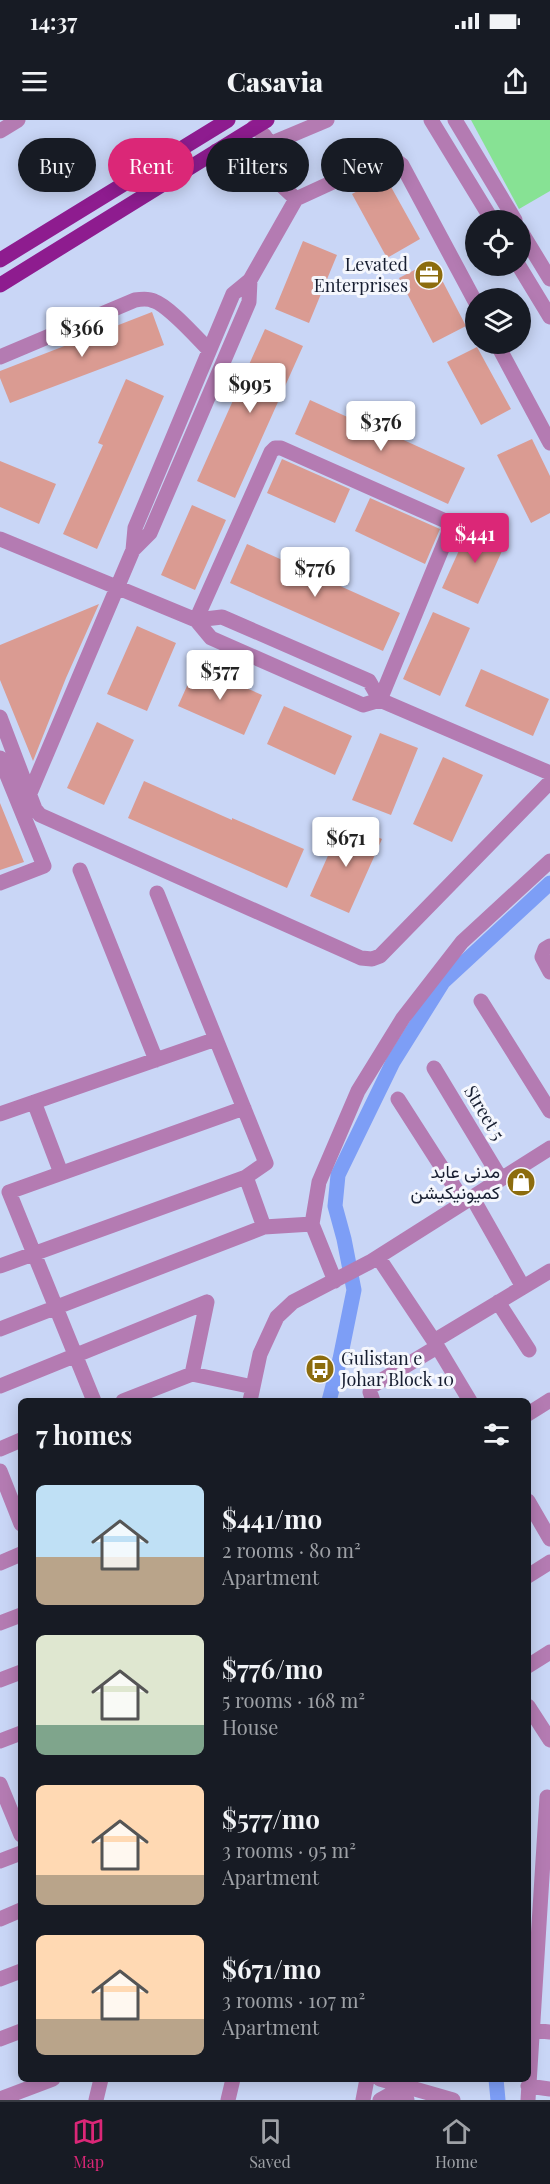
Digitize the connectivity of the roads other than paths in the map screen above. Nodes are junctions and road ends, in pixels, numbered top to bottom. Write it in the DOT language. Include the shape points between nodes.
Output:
graph roads {
  1 [pos="18,120"];
  2 [pos="228,120"];
  3 [pos="327,120"];
  4 [pos="431,120"];
  5 [pos="455,120"];
  6 [pos="260,124"];
  7 [pos="0,131"];
  8 [pos="237,138"];
  9 [pos="266,138"];
  10 [pos="284,138"];
  11 [pos="206,157"];
  12 [pos="289,192"];
  13 [pos="296,199"];
  14 [pos="486,210"];
  15 [pos="509,210"];
  16 [pos="531,248"];
  17 [pos="0,260"];
  18 [pos="525,276"];
  19 [pos="550,279"];
  20 [pos="250,280"];
  21 [pos="0,285"];
  22 [pos="468,288"];
  23 [pos="550,317"];
  24 [pos="209,350"];
  25 [pos="502,354"];
  26 [pos="0,357"];
  27 [pos="550,443"];
  28 [pos="0,539"];
  29 [pos="133,550"];
  30 [pos="119,587"];
  31 [pos="196,620"];
  32 [pos="296,650"];
  33 [pos="286,672"];
  34 [pos="380,700"];
  35 [pos="0,717"];
  36 [pos="0,758"];
  37 [pos="550,773"];
  38 [pos="550,782"];
  39 [pos="30,793"];
  40 [pos="550,861"];
  41 [pos="80,870"];
  42 [pos="0,883"];
  43 [pos="157,893"];
  44 [pos="550,946"];
  45 [pos="550,972"];
  46 [pos="481,1001"];
  47 [pos="216,1039"];
  48 [pos="156,1060"];
  49 [pos="434,1068"];
  50 [pos="399,1099"];
  51 [pos="34,1102"];
  52 [pos="244,1108"];
  53 [pos="550,1111"];
  54 [pos="0,1114"];
  55 [pos="550,1148"];
  56 [pos="61,1173"];
  57 [pos="246,1177"];
  58 [pos="501,1179"];
  59 [pos="468,1200"];
  60 [pos="15,1206"];
  61 [pos="0,1211"];
  62 [pos="312,1224"];
  63 [pos="264,1227"];
  64 [pos="35,1253"];
  65 [pos="374,1259"];
  66 [pos="0,1266"];
  67 [pos="550,1271"];
  68 [pos="339,1279"];
  69 [pos="523,1287"];
  70 [pos="498,1302"];
  71 [pos="56,1307"];
  72 [pos="0,1329"];
  73 [pos="436,1344"];
  74 [pos="529,1350"];
  75 [pos="76,1356"];
  76 [pos="192,1374"];
  77 [pos="0,1386"];
  78 [pos="251,1394"];
  79 [pos="93,1398"];
  80 [pos="131,1398"];
  81 [pos="371,1398"];
  82 [pos="468,1398"];
  83 [pos="550,1400"];
  84 [pos="531,1412"];
  85 [pos="18,1441"];
  86 [pos="0,1449"];
  87 [pos="0,1471"];
  88 [pos="11,1501"];
  89 [pos="531,1506"];
  90 [pos="18,1517"];
  91 [pos="550,1539"];
  92 [pos="18,1555"];
  93 [pos="550,1562"];
  94 [pos="0,1563"];
  95 [pos="531,1574"];
  96 [pos="18,1616"];
  97 [pos="0,1623"];
  98 [pos="550,1653"];
  99 [pos="531,1664"];
  100 [pos="18,1673"];
  101 [pos="0,1680"];
  102 [pos="531,1711"];
  103 [pos="18,1734"];
  104 [pos="550,1740"];
  105 [pos="0,1741"];
  106 [pos="18,1792"];
  107 [pos="2,1794"];
  108 [pos="547,1797"];
  109 [pos="18,1829"];
  110 [pos="18,1854"];
  111 [pos="0,1861"];
  112 [pos="18,1911"];
  113 [pos="0,1918"];
  114 [pos="18,1972"];
  115 [pos="0,1979"];
  116 [pos="531,2030"];
  117 [pos="18,2032"];
  118 [pos="550,2032"];
  119 [pos="0,2039"];
  120 [pos="45,2082"];
  121 [pos="100,2082"];
  122 [pos="232,2082"];
  123 [pos="367,2082"];
  124 [pos="390,2082"];
  125 [pos="550,2089"];
  126 [pos="528,2093"];
  127 [pos="0,2099"];
  128 [pos="96,2100"];
  129 [pos="228,2100"];
  130 [pos="363,2100"];
  131 [pos="380,2100"];
  132 [pos="407,2100"];
  133 [pos="453,2100"];
  1 -- 7 [label="street"];
  2 -- 17 [label="main road"];
  3 -- 10 [label="street"];
  4 -- 14 [label="street"];
  5 -- 15 [label="street"];
  6 -- 8 [label="main road"];
  6 -- 9 [label="street"];
  11 -- 21 [label="main road"];
  12 -- 13 [label="street"];
  13 -- 20 [label="street"];
  13 -- 22 [label="street" via="385,158 394,159 402,165"];
  16 -- 19 [label="street"];
  18 -- 23 [label="street"];
  20 -- 24 [label="street" via="233,294"];
  20 -- 29 [label="street" via="249,302 150,533"];
  24 -- 26 [label="street" via="171,312 148,299 135,300"];
  24 -- 29 [label="street" via="135,528"];
  25 -- 27 [label="street"];
  28 -- 30 [label="street"];
  29 -- 30 [label="street"];
  30 -- 31 [label="street"];
  30 -- 39 [label="street"];
  31 -- 32 [label="street" via="222,617"];
  31 -- 33 [label="street" via="212,638"];
  31 -- 34 [label="street" via="271,452 281,448 302,457 450,523"];
  32 -- 33 [label="street"];
  32 -- 34 [label="street" via="369,681"];
  33 -- 34 [label="street" via="363,705"];
  34 -- 37 [label="street"];
  35 -- 39 [label="street"];
  36 -- 42 [label="street" via="44,866"];
  38 -- 39 [label="street" via="380,956 372,959 361,958 40,815"];
  40 -- 62 [label="street" via="462,942 403,1018 358,1091 319,1182"];
  41 -- 48 [label="street"];
  43 -- 47 [label="street"];
  44 -- 45 [label="street" via="542,957"];
  46 -- 53 [label="street"];
  47 -- 48 [label="street"];
  47 -- 52 [label="street"];
  48 -- 51 [label="street"];
  49 -- 58 [label="street, Street 5"];
  50 -- 59 [label="street"];
  51 -- 54 [label="street"];
  51 -- 56 [label="street"];
  52 -- 56 [label="street"];
  52 -- 57 [label="street" via="266,1163"];
  55 -- 58 [label="street"];
  56 -- 60 [label="street" via="9,1192"];
  57 -- 63 [label="street"];
  57 -- 64 [label="street"];
  58 -- 59 [label="street"];
  59 -- 65 [label="street"];
  59 -- 69 [label="street"];
  60 -- 61 [label="street"];
  60 -- 64 [label="street"];
  62 -- 63 [label="street"];
  62 -- 68 [label="street"];
  63 -- 71 [label="street"];
  64 -- 66 [label="street"];
  64 -- 71 [label="street"];
  65 -- 68 [label="street"];
  65 -- 73 [label="street"];
  67 -- 69 [label="street"];
  68 -- 78 [label="street" via="293,1302 277,1317 260,1354"];
  69 -- 70 [label="street"];
  70 -- 73 [label="street"];
  70 -- 74 [label="street"];
  71 -- 72 [label="street"];
  71 -- 75 [label="street"];
  73 -- 81 [label="street" via="372,1386"];
  73 -- 82 [label="street"];
  75 -- 76 [label="street" via="207,1302"];
  75 -- 77 [label="street"];
  75 -- 79 [label="street"];
  76 -- 78 [label="street"];
  76 -- 80 [label="street"];
  83 -- 84 [label="street"];
  85 -- 86 [label="street"];
  87 -- 88 [label="street"];
  88 -- 90 [label="street"];
  89 -- 91 [label="street"];
  92 -- 94 [label="street"];
  93 -- 95 [label="street"];
  96 -- 97 [label="street"];
  98 -- 99 [label="street"];
  100 -- 101 [label="street"];
  102 -- 104 [label="street"];
  103 -- 105 [label="street"];
  106 -- 107 [label="street"];
  107 -- 109 [label="street"];
  108 -- 116 [label="street"];
  110 -- 111 [label="street"];
  112 -- 113 [label="street"];
  114 -- 115 [label="street"];
  116 -- 118 [label="street"];
  117 -- 119 [label="street"];
  120 -- 127 [label="street"];
  121 -- 128 [label="street"];
  122 -- 129 [label="street"];
  123 -- 130 [label="street"];
  124 -- 133 [label="street"];
  125 -- 126 [label="street"];
  131 -- 132 [label="street" via="389,2095"];
}
